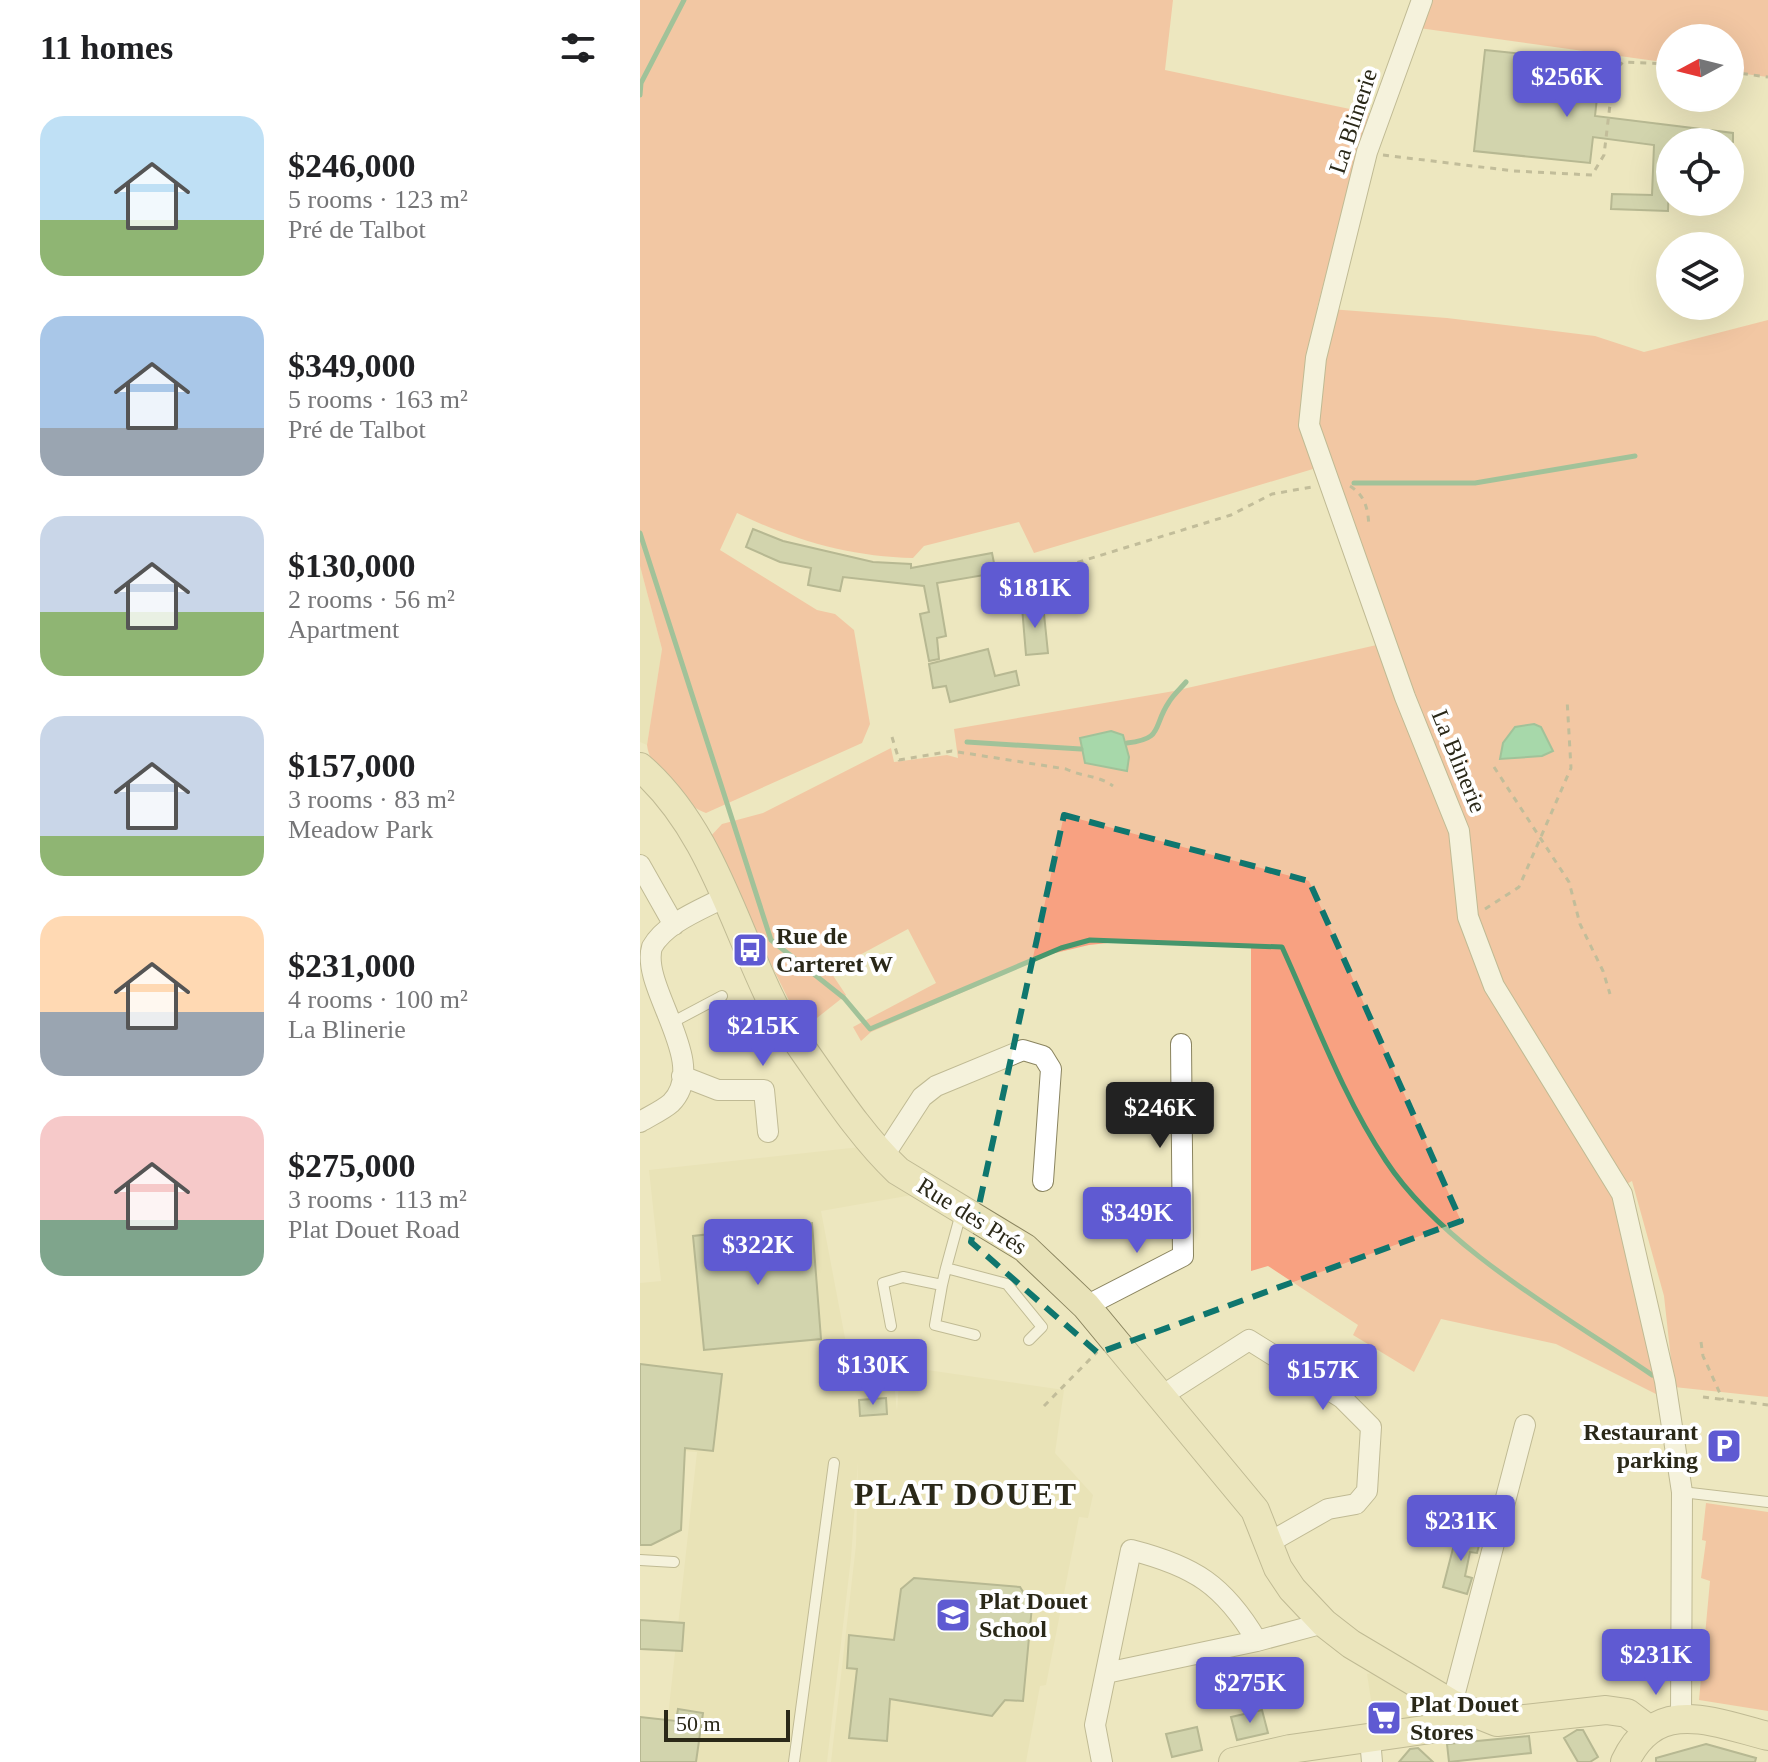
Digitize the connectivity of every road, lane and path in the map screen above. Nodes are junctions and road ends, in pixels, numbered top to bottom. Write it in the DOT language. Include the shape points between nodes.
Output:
graph roads {
  1 [pos="1422,0"];
  2 [pos="1656,63"];
  3 [pos="1744,74"];
  4 [pos="1768,77"];
  5 [pos="1367,152"];
  6 [pos="1329,482"];
  7 [pos="1369,527"];
  8 [pos="1066,566"];
  9 [pos="1567,699"];
  10 [pos="892,737"];
  11 [pos="640,767"];
  12 [pos="1494,767"];
  13 [pos="1113,786"];
  14 [pos="1541,840"];
  15 [pos="640,865"];
  16 [pos="727,896"];
  17 [pos="1468,917"];
  18 [pos="674,925"];
  19 [pos="644,957"];
  20 [pos="1610,994"];
  21 [pos="722,996"];
  22 [pos="668,1025"];
  23 [pos="1181,1044"];
  24 [pos="682,1076"];
  25 [pos="640,1122"];
  26 [pos="768,1132"];
  27 [pos="883,1157"];
  28 [pos="1043,1181"];
  29 [pos="963,1208"];
  30 [pos="946,1268"];
  31 [pos="942,1285"];
  32 [pos="1086,1306"];
  33 [pos="891,1326"];
  34 [pos="975,1335"];
  35 [pos="1109,1338"];
  36 [pos="1029,1340"];
  37 [pos="1701,1342"];
  38 [pos="1160,1397"];
  39 [pos="1703,1397"];
  40 [pos="1723,1400"];
  41 [pos="1768,1405"];
  42 [pos="1044,1406"];
  43 [pos="1525,1425"];
  44 [pos="834,1463"];
  45 [pos="1682,1492"];
  46 [pos="1768,1502"];
  47 [pos="1270,1542"];
  48 [pos="640,1560"];
  49 [pos="674,1562"];
  50 [pos="1324,1623"];
  51 [pos="1257,1641"];
  52 [pos="1106,1673"];
  53 [pos="1460,1707"];
  54 [pos="1681,1719"];
  55 [pos="1648,1729"];
  56 [pos="1768,1736"];
  57 [pos="1371,1750"];
  58 [pos="794,1762"];
  59 [pos="1102,1762"];
  60 [pos="1233,1762"];
  61 [pos="1625,1762"];
  1 -- 5 [label="street, La Blinerie"];
  2 -- 5 [label="path" via="1623,62 1614,71 1604,155 1592,175"];
  3 -- 4 [label="path"];
  5 -- 6 [label="street, La Blinerie" via="1316,358 1309,425"];
  6 -- 7 [label="path" via="1359,491"];
  6 -- 8 [label="path" via="1272,494 1231,515"];
  6 -- 17 [label="street, La Blinerie" via="1459,831"];
  9 -- 14 [label="path" via="1571,768"];
  10 -- 13 [label="path" via="899,760 952,751 1066,769 1101,777"];
  11 -- 16 [label="main road, Rue des Prés" via="694,832"];
  12 -- 14 [label="path"];
  14 -- 17 [label="path" via="1519,887"];
  14 -- 20 [label="path" via="1569,882 1580,924"];
  15 -- 18 [label="street"];
  16 -- 18 [label="street"];
  16 -- 27 [label="main road, Rue des Prés" via="772,1003"];
  17 -- 45 [label="street, La Blinerie" via="1494,986 1622,1194 1665,1381"];
  18 -- 19 [label="street"];
  19 -- 22 [label="street"];
  21 -- 22 [label="lane"];
  22 -- 24 [label="street" via="679,1049"];
  23 -- 32 [label="street" via="1183,1256"];
  24 -- 25 [label="street" via="673,1101"];
  24 -- 26 [label="street" via="718,1090 764,1090"];
  27 -- 28 [label="street" via="922,1097 936,1086 1023,1050 1043,1056 1051,1069"];
  27 -- 29 [label="main road, Rue des Prés"];
  29 -- 30 [label="lane"];
  29 -- 32 [label="main road, Rue des Prés" via="1025,1248"];
  30 -- 31 [label="lane"];
  30 -- 36 [label="lane" via="1007,1284 1042,1327"];
  31 -- 33 [label="lane" via="903,1277 883,1283"];
  31 -- 34 [label="lane" via="935,1325"];
  32 -- 35 [label="main road, Rue des Prés"];
  35 -- 38 [label="main road, Rue des Prés"];
  35 -- 42 [label="path"];
  37 -- 40 [label="path"];
  38 -- 47 [label="main road, Rue des Prés" via="1255,1510"];
  38 -- 47 [label="street" via="1249,1340 1342,1398 1371,1427 1367,1491 1356,1504 1328,1509"];
  39 -- 40 [label="path"];
  40 -- 41 [label="path"];
  43 -- 53 [label="street"];
  44 -- 58 [label="lane"];
  45 -- 46 [label="lane"];
  45 -- 54 [label="street, La Blinerie"];
  47 -- 50 [label="main road, Rue des Prés" via="1292,1589"];
  48 -- 49 [label="lane"];
  50 -- 51 [label="street"];
  50 -- 53 [label="main road, Rue des Prés"];
  51 -- 52 [label="street"];
  51 -- 52 [label="street" via="1237,1608 1206,1579 1171,1560 1131,1550"];
  52 -- 59 [label="street" via="1095,1725"];
  53 -- 55 [label="main road, Rue des Prés" via="1497,1722 1606,1710 1627,1713"];
  53 -- 57 [label="main road" via="1452,1726"];
  54 -- 55 [label="main road"];
  54 -- 56 [label="main road"];
  55 -- 61 [label="main road"];
  57 -- 60 [label="main road" via="1290,1749"];
}
